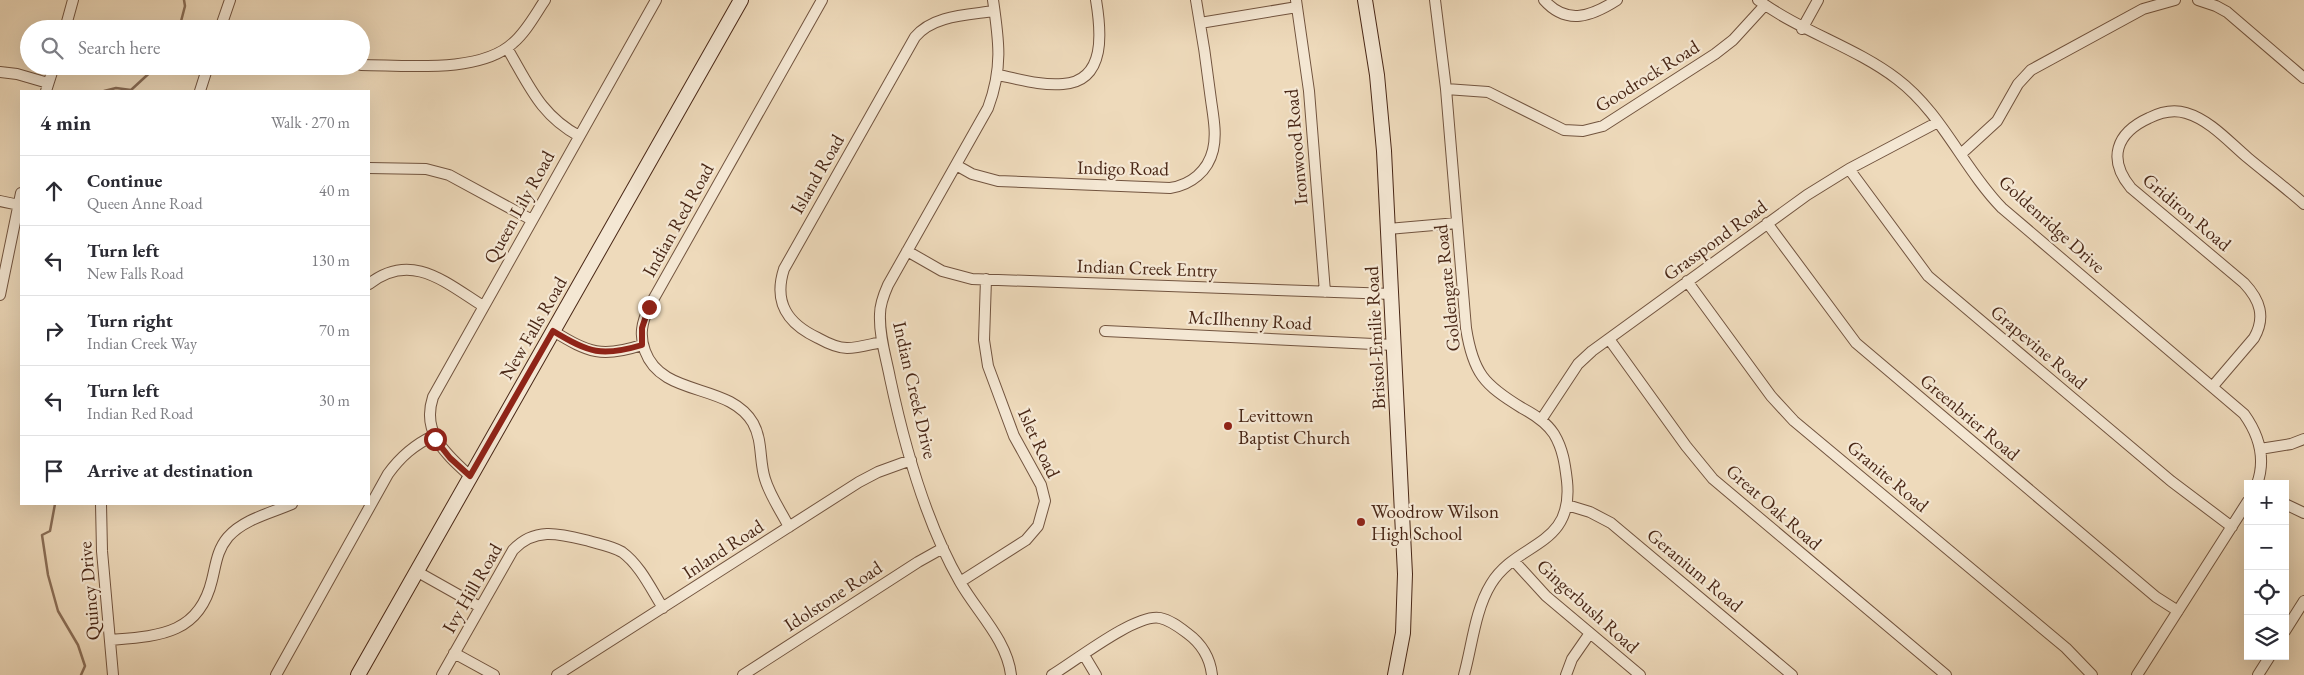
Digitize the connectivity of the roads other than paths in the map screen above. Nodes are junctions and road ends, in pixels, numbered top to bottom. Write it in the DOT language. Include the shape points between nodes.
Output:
graph roads {
  1 [pos="74,0"];
  2 [pos="230,0"];
  3 [pos="545,0"];
  4 [pos="656,0"];
  5 [pos="741,0"];
  6 [pos="822,0"];
  7 [pos="1096,0"];
  8 [pos="1196,0"];
  9 [pos="1365,0"];
  10 [pos="1435,0"];
  11 [pos="1544,0"];
  12 [pos="1618,0"];
  13 [pos="1818,0"];
  14 [pos="2175,0"];
  15 [pos="2198,0"];
  16 [pos="1762,2"];
  17 [pos="1296,4"];
  18 [pos="994,5"];
  19 [pos="68,20"];
  20 [pos="223,20"];
  21 [pos="1200,23"];
  22 [pos="1802,28"];
  23 [pos="507,48"];
  24 [pos="370,65"];
  25 [pos="0,72"];
  26 [pos="51,75"];
  27 [pos="205,75"];
  28 [pos="998,75"];
  29 [pos="2304,78"];
  30 [pos="47,87"];
  31 [pos="1446,89"];
  32 [pos="200,90"];
  33 [pos="1938,122"];
  34 [pos="579,136"];
  35 [pos="1960,154"];
  36 [pos="956,166"];
  37 [pos="370,168"];
  38 [pos="1849,169"];
  39 [pos="20,199"];
  40 [pos="0,202"];
  41 [pos="2304,204"];
  42 [pos="19,205"];
  43 [pos="532,220"];
  44 [pos="1457,223"];
  45 [pos="1767,223"];
  46 [pos="1388,229"];
  47 [pos="907,251"];
  48 [pos="986,279"];
  49 [pos="1687,281"];
  50 [pos="370,283"];
  51 [pos="1325,292"];
  52 [pos="1392,294"];
  53 [pos="0,295"];
  54 [pos="483,306"];
  55 [pos="553,331"];
  56 [pos="1105,331"];
  57 [pos="1609,339"];
  58 [pos="882,342"];
  59 [pos="642,345"];
  60 [pos="1394,345"];
  61 [pos="2213,386"];
  62 [pos="1541,420"];
  63 [pos="434,436"];
  64 [pos="2304,439"];
  65 [pos="2260,449"];
  66 [pos="911,460"];
  67 [pos="470,476"];
  68 [pos="2258,480"];
  69 [pos="371,502"];
  70 [pos="101,505"];
  71 [pos="290,505"];
  72 [pos="369,505"];
  73 [pos="1567,505"];
  74 [pos="2289,506"];
  75 [pos="2244,508"];
  76 [pos="2304,513"];
  77 [pos="789,527"];
  78 [pos="2232,527"];
  79 [pos="943,548"];
  80 [pos="1514,561"];
  81 [pos="416,571"];
  82 [pos="960,582"];
  83 [pos="2304,602"];
  84 [pos="480,607"];
  85 [pos="663,608"];
  86 [pos="2178,611"];
  87 [pos="2289,625"];
  88 [pos="1590,633"];
  89 [pos="110,640"];
  90 [pos="454,653"];
  91 [pos="1084,654"];
  92 [pos="2267,660"];
  93 [pos="113,675"];
  94 [pos="276,675"];
  95 [pos="358,675"];
  96 [pos="442,675"];
  97 [pos="494,675"];
  98 [pos="557,675"];
  99 [pos="743,675"];
  100 [pos="1011,675"];
  101 [pos="1052,675"];
  102 [pos="1096,675"];
  103 [pos="1212,675"];
  104 [pos="1395,675"];
  105 [pos="1464,675"];
  106 [pos="1566,675"];
  107 [pos="1640,675"];
  108 [pos="1792,675"];
  109 [pos="1946,675"];
  110 [pos="2092,675"];
  111 [pos="2137,675"];
  112 [pos="2258,675"];
  1 -- 19 [label="street"];
  2 -- 20 [label="street"];
  3 -- 23 [label="street" via="526,29"];
  4 -- 34 [label="street, Queen Lily Road"];
  5 -- 55 [label="main road, New Falls Road"];
  6 -- 59 [label="street, Indian Red Road" via="649,307 642,328"];
  7 -- 28 [label="street" via="1099,50 1086,74 1064,84"];
  8 -- 21 [label="street, Indigo Road"];
  9 -- 46 [label="main road, Bristol-Emilie Road" via="1380,109"];
  10 -- 31 [label="street, Goldengate Road"];
  11 -- 12 [label="street" via="1560,13 1574,16 1597,12"];
  13 -- 22 [label="street"];
  14 -- 35 [label="street" via="2143,10 2030,70 1997,121"];
  15 -- 29 [label="street" via="2227,12"];
  16 -- 22 [label="street, Goldenridge Drive"];
  16 -- 31 [label="street, Goodrock Road" via="1733,40 1603,126 1583,131 1564,130 1488,92"];
  17 -- 21 [label="street"];
  17 -- 51 [label="street, Ironwood Road" via="1309,91"];
  18 -- 28 [label="street, Indian Creek Drive" via="1000,44"];
  18 -- 58 [label="street, Island Road" via="940,20 914,37 780,281 780,294 788,316 798,327 837,347 860,347"];
  21 -- 36 [label="street, Indigo Road" via="1215,143 1208,164 1187,184 1150,188 998,181"];
  22 -- 33 [label="street, Goldenridge Drive" via="1897,79"];
  23 -- 24 [label="street" via="487,59 470,63"];
  23 -- 34 [label="street" via="547,113"];
  25 -- 30 [label="street" via="17,74"];
  26 -- 30 [label="street"];
  27 -- 32 [label="street"];
  28 -- 36 [label="street, Indian Creek Drive" via="988,108"];
  31 -- 44 [label="street, Goldengate Road"];
  33 -- 35 [label="street, Goldenridge Drive"];
  33 -- 38 [label="street, Grasspond Road"];
  34 -- 43 [label="street, Queen Lily Road"];
  35 -- 61 [label="street, Goldenridge Drive" via="2002,208"];
  36 -- 47 [label="street, Indian Creek Drive"];
  37 -- 43 [label="street" via="426,169 449,175"];
  38 -- 45 [label="street, Grasspond Road"];
  38 -- 78 [label="street, Grapevine Road" via="1928,276 2171,481"];
  39 -- 42 [label="street"];
  40 -- 42 [label="street"];
  41 -- 61 [label="street, Gridiron Road" via="2210,125 2186,113 2168,111 2157,114 2132,127 2122,140 2116,158 2122,178 2244,283 2258,301 2261,310 2259,330"];
  42 -- 53 [label="street"];
  43 -- 54 [label="street, Queen Lily Road"];
  44 -- 46 [label="street"];
  44 -- 62 [label="street, Goldengate Road" via="1466,328 1474,362 1492,388"];
  45 -- 49 [label="street, Grasspond Road"];
  45 -- 86 [label="street, Greenbrier Road" via="1856,343 2156,597"];
  46 -- 52 [label="main road, Bristol-Emilie Road"];
  47 -- 48 [label="street, Indian Creek Entry" via="942,271"];
  47 -- 58 [label="street, Indian Creek Drive" via="885,292 880,312"];
  48 -- 51 [label="street, Indian Creek Entry"];
  48 -- 82 [label="street, Islet Road" via="984,340 988,366 1014,436 1041,485 1045,501 1038,526 1031,536"];
  49 -- 57 [label="street, Grasspond Road"];
  49 -- 110 [label="street, Granite Road" via="1771,396 1794,421 2066,648"];
  50 -- 54 [label="street" via="385,272 416,269"];
  51 -- 52 [label="street, Indian Creek Entry"];
  52 -- 60 [label="main road, Bristol-Emilie Road"];
  54 -- 63 [label="street, Queen Lily Road" via="433,398 430,415"];
  55 -- 59 [label="street" via="576,344 605,353"];
  55 -- 67 [label="main road, New Falls Road"];
  56 -- 60 [label="street, McIlhenny Road"];
  57 -- 62 [label="street, Grasspond Road" via="1578,364"];
  57 -- 109 [label="street, Great Oak Road" via="1713,479"];
  58 -- 66 [label="street, Indian Creek Drive"];
  59 -- 77 [label="street" via="651,363 667,378 728,400 744,411 757,433 768,488"];
  60 -- 104 [label="main road, Bristol-Emilie Road" via="1405,604"];
  61 -- 65 [label="street, Goldenridge Drive" via="2244,414 2258,438"];
  62 -- 73 [label="street, Goldengate Road" via="1559,443 1564,456"];
  63 -- 67 [label="street" via="440,448"];
  63 -- 69 [label="street" via="402,456"];
  64 -- 65 [label="street"];
  65 -- 68 [label="street, Goldenridge Drive"];
  66 -- 77 [label="street, Inland Road" via="859,482"];
  66 -- 79 [label="street, Indian Creek Drive"];
  67 -- 81 [label="main road, New Falls Road"];
  70 -- 89 [label="street, Quincy Drive"];
  71 -- 89 [label="street" via="247,522 227,538 216,558 208,595 187,622 155,636"];
  72 -- 94 [label="street"];
  73 -- 80 [label="street, Goldengate Road" via="1566,513 1555,529"];
  73 -- 108 [label="street, Geranium Road" via="1611,523"];
  74 -- 76 [label="street"];
  75 -- 78 [label="street"];
  77 -- 85 [label="street, Inland Road"];
  78 -- 86 [label="street"];
  79 -- 82 [label="street, Indian Creek Drive"];
  79 -- 99 [label="street, Idolstone Road"];
  80 -- 88 [label="street, Gingerbush Road" via="1546,596"];
  80 -- 105 [label="street, Goldengate Road" via="1496,577 1483,600"];
  81 -- 84 [label="street"];
  81 -- 95 [label="main road, New Falls Road"];
  82 -- 100 [label="street, Indian Creek Drive" via="1000,643"];
  83 -- 87 [label="street"];
  84 -- 85 [label="street, Ivy Hill Road" via="518,545 528,538 549,533 566,534 622,552 641,573"];
  84 -- 90 [label="street, Ivy Hill Road"];
  85 -- 98 [label="street, Inland Road"];
  86 -- 111 [label="street"];
  88 -- 106 [label="street" via="1572,659"];
  88 -- 107 [label="street, Gingerbush Road"];
  89 -- 93 [label="street, Quincy Drive"];
  90 -- 96 [label="street, Ivy Hill Road"];
  90 -- 97 [label="street"];
  91 -- 101 [label="street"];
  91 -- 102 [label="street"];
  91 -- 103 [label="street" via="1139,621 1160,618 1173,623 1202,646"];
  92 -- 112 [label="street"];
}
